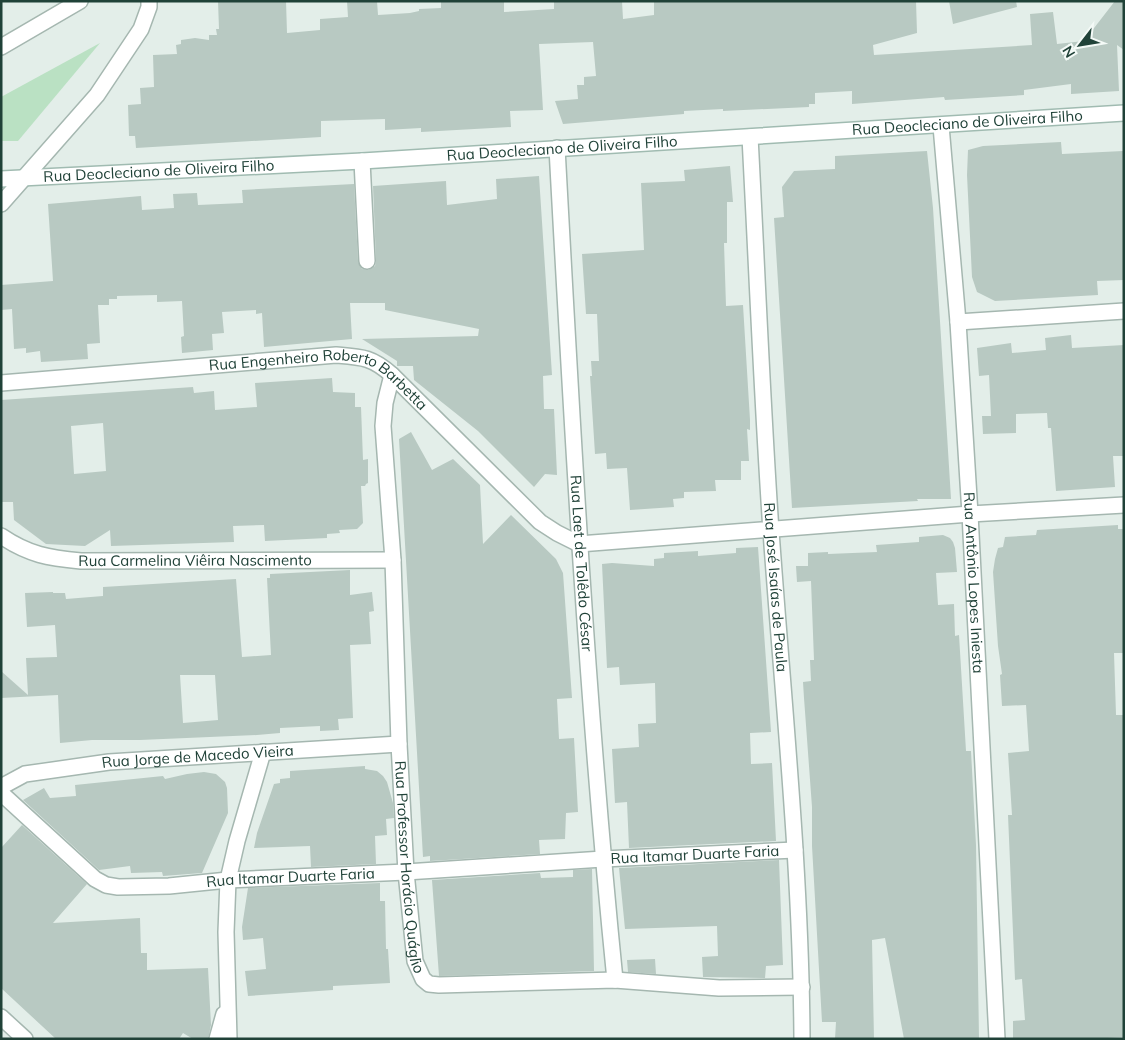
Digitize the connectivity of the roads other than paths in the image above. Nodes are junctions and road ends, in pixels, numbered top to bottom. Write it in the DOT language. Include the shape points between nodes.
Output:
graph roads {
  1 [pos="80,1"];
  2 [pos="149,1"];
  3 [pos="1,47"];
  4 [pos="1124,113"];
  5 [pos="940,126"];
  6 [pos="750,137"];
  7 [pos="557,148"];
  8 [pos="362,161"];
  9 [pos="24,178"];
  10 [pos="1,179"];
  11 [pos="1,204"];
  12 [pos="368,261"];
  13 [pos="1124,311"];
  14 [pos="958,322"];
  15 [pos="392,375"];
  16 [pos="1,384"];
  17 [pos="1124,505"];
  18 [pos="970,514"];
  19 [pos="771,529"];
  20 [pos="1,536"];
  21 [pos="579,544"];
  22 [pos="393,560"];
  23 [pos="399,744"];
  24 [pos="263,752"];
  25 [pos="1,787"];
  26 [pos="1,794"];
  27 [pos="795,850"];
  28 [pos="603,859"];
  29 [pos="406,872"];
  30 [pos="228,880"];
  31 [pos="615,980"];
  32 [pos="802,987"];
  33 [pos="227,1002"];
  34 [pos="1,1017"];
  35 [pos="25,1039"];
  36 [pos="217,1039"];
  37 [pos="229,1039"];
  38 [pos="802,1039"];
  39 [pos="998,1039"];
  1 -- 3 [label="street"];
  2 -- 9 [label="street" via="141,29 97,95"];
  4 -- 5 [label="street, Rua Deocleciano de Oliveira Filho"];
  5 -- 6 [label="street, Rua Deocleciano de Oliveira Filho"];
  5 -- 14 [label="street, Rua Antônio Lopes Iniesta"];
  6 -- 7 [label="street, Rua Deocleciano de Oliveira Filho"];
  6 -- 19 [label="street, Rua José Isaías de Paula"];
  7 -- 8 [label="street, Rua Deocleciano de Oliveira Filho"];
  7 -- 21 [label="street, Rua Laet de Tolêdo César"];
  8 -- 9 [label="street, Rua Deocleciano de Oliveira Filho"];
  8 -- 12 [label="street"];
  9 -- 10 [label="street, Rua Deocleciano de Oliveira Filho"];
  9 -- 11 [label="street"];
  13 -- 14 [label="street"];
  14 -- 18 [label="street, Rua Antônio Lopes Iniesta"];
  15 -- 16 [label="street, Rua Engenheiro Roberto Barbetta" via="367,358 336,354"];
  15 -- 21 [label="street, Rua Engenheiro Roberto Barbetta" via="540,522"];
  15 -- 22 [label="street, Rua Professor Horácio Quáglio" via="383,426"];
  17 -- 18 [label="street"];
  18 -- 19 [label="street"];
  18 -- 39 [label="street, Rua Antônio Lopes Iniesta"];
  19 -- 21 [label="street"];
  19 -- 27 [label="street, Rua José Isaías de Paula"];
  20 -- 22 [label="street, Rua Carmelina Viêira Nascimento" via="47,558"];
  21 -- 28 [label="street, Rua Laet de Tolêdo César"];
  22 -- 23 [label="street, Rua Professor Horácio Quáglio"];
  23 -- 24 [label="street, Rua Jorge de Macedo Vieira"];
  23 -- 29 [label="street, Rua Professor Horácio Quáglio"];
  24 -- 25 [label="street, Rua Jorge de Macedo Vieira" via="110,762 25,774"];
  24 -- 30 [label="street"];
  26 -- 30 [label="street, Rua Itamar Duarte Faria" via="95,879 106,885 169,886"];
  27 -- 28 [label="street, Rua Itamar Duarte Faria"];
  27 -- 32 [label="street, Rua José Isaías de Paula"];
  28 -- 29 [label="street, Rua Itamar Duarte Faria"];
  28 -- 31 [label="street, Rua Laet de Tolêdo César"];
  29 -- 30 [label="street, Rua Itamar Duarte Faria"];
  29 -- 31 [label="street, Rua Professor Horácio Quáglio" via="415,961 423,979 430,984"];
  30 -- 33 [label="street"];
  31 -- 32 [label="street, Rua Professor Horácio Quáglio" via="718,988"];
  32 -- 38 [label="street, Rua José Isaías de Paula"];
  33 -- 36 [label="street"];
  33 -- 37 [label="street"];
  34 -- 35 [label="street"];
}
